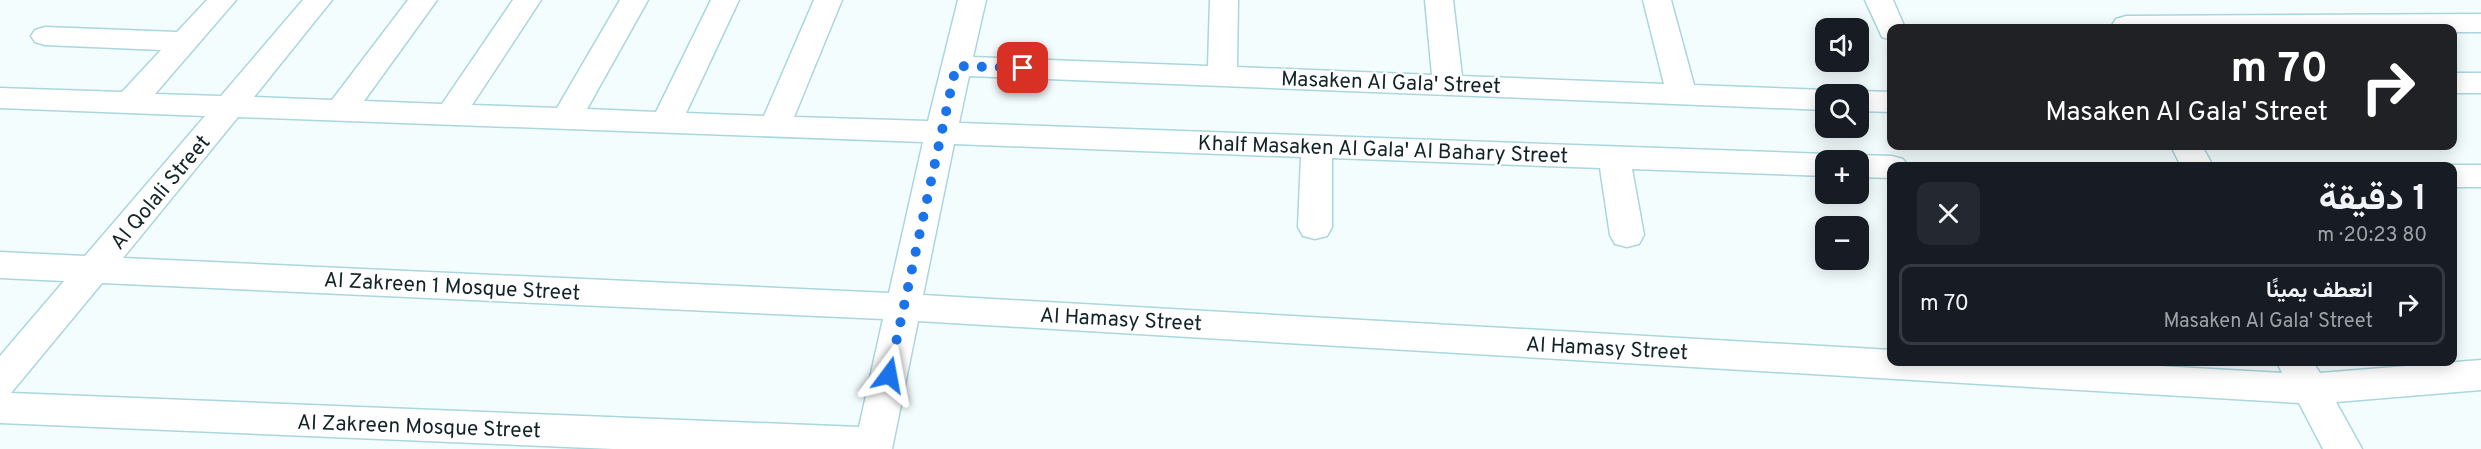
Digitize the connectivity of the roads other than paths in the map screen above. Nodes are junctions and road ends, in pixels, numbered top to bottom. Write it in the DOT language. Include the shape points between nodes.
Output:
graph roads {
  1 [pos="222,0"];
  2 [pos="318,0"];
  3 [pos="423,0"];
  4 [pos="527,0"];
  5 [pos="634,0"];
  6 [pos="725,0"];
  7 [pos="828,0"];
  8 [pos="972,0"];
  9 [pos="1224,0"];
  10 [pos="1439,0"];
  11 [pos="1657,0"];
  12 [pos="1879,0"];
  13 [pos="2267,0"];
  14 [pos="2123,18"];
  15 [pos="2481,23"];
  16 [pos="1889,24"];
  17 [pos="2248,24"];
  18 [pos="2288,24"];
  19 [pos="2417,24"];
  20 [pos="45,36"];
  21 [pos="185,42"];
  22 [pos="956,66"];
  23 [pos="1222,76"];
  24 [pos="2457,83"];
  25 [pos="2481,83"];
  26 [pos="1448,85"];
  27 [pos="1682,94"];
  28 [pos="0,98"];
  29 [pos="1815,99"];
  30 [pos="1869,101"];
  31 [pos="1887,102"];
  32 [pos="130,103"];
  33 [pos="231,106"];
  34 [pos="341,110"];
  35 [pos="451,114"];
  36 [pos="566,119"];
  37 [pos="666,122"];
  38 [pos="775,126"];
  39 [pos="940,132"];
  40 [pos="1317,147"];
  41 [pos="1614,157"];
  42 [pos="1815,165"];
  43 [pos="1869,166"];
  44 [pos="1887,167"];
  45 [pos="2457,176"];
  46 [pos="2481,176"];
  47 [pos="1315,227"];
  48 [pos="1627,235"];
  49 [pos="0,265"];
  50 [pos="96,270"];
  51 [pos="905,307"];
  52 [pos="1887,355"];
  53 [pos="2116,366"];
  54 [pos="2301,375"];
  55 [pos="2481,375"];
  56 [pos="0,382"];
  57 [pos="0,408"];
  58 [pos="873,447"];
  59 [pos="2343,449"];
  1 -- 21 [label="street"];
  2 -- 33 [label="street, Al Qolali Street"];
  3 -- 34 [label="street"];
  4 -- 35 [label="street"];
  5 -- 36 [label="street"];
  6 -- 37 [label="street"];
  7 -- 38 [label="street"];
  8 -- 22 [label="street"];
  9 -- 23 [label="street"];
  10 -- 26 [label="street"];
  11 -- 27 [label="street"];
  12 -- 16 [label="street"];
  13 -- 18 [label="street"];
  14 -- 17 [label="street"];
  15 -- 19 [label="street"];
  20 -- 21 [label="street"];
  21 -- 32 [label="street"];
  22 -- 23 [label="street, Masaken Al Gala' Street"];
  22 -- 39 [label="street"];
  23 -- 26 [label="street, Masaken Al Gala' Street"];
  24 -- 25 [label="street"];
  26 -- 27 [label="street, Masaken Al Gala' Street"];
  27 -- 29 [label="street, Masaken Al Gala' Street"];
  28 -- 32 [label="street, Khalf Masaken Al Gala' Al Bahary Street"];
  30 -- 31 [label="street"];
  32 -- 33 [label="street, Khalf Masaken Al Gala' Al Bahary Street"];
  33 -- 34 [label="street, Khalf Masaken Al Gala' Al Bahary Street"];
  33 -- 50 [label="street, Al Qolali Street"];
  34 -- 35 [label="street, Khalf Masaken Al Gala' Al Bahary Street"];
  35 -- 36 [label="street, Khalf Masaken Al Gala' Al Bahary Street"];
  36 -- 37 [label="street, Khalf Masaken Al Gala' Al Bahary Street"];
  37 -- 38 [label="street, Khalf Masaken Al Gala' Al Bahary Street"];
  38 -- 39 [label="street, Khalf Masaken Al Gala' Al Bahary Street"];
  39 -- 40 [label="street, Khalf Masaken Al Gala' Al Bahary Street"];
  39 -- 51 [label="street"];
  40 -- 41 [label="street, Khalf Masaken Al Gala' Al Bahary Street"];
  40 -- 47 [label="street"];
  41 -- 42 [label="street, Khalf Masaken Al Gala' Al Bahary Street"];
  41 -- 48 [label="street"];
  43 -- 44 [label="street"];
  45 -- 46 [label="street"];
  49 -- 50 [label="street, Al Zakreen 1 Mosque Street"];
  50 -- 51 [label="street, Al Zakreen 1 Mosque Street"];
  50 -- 56 [label="street, Al Qolali Street"];
  51 -- 52 [label="street, Al Hamasy Street"];
  51 -- 58 [label="street"];
  53 -- 54 [label="street, Al Hamasy Street"];
  54 -- 55 [label="street, Al Hamasy Street"];
  54 -- 59 [label="street"];
  57 -- 58 [label="street, Al Zakreen Mosque Street"];
}
